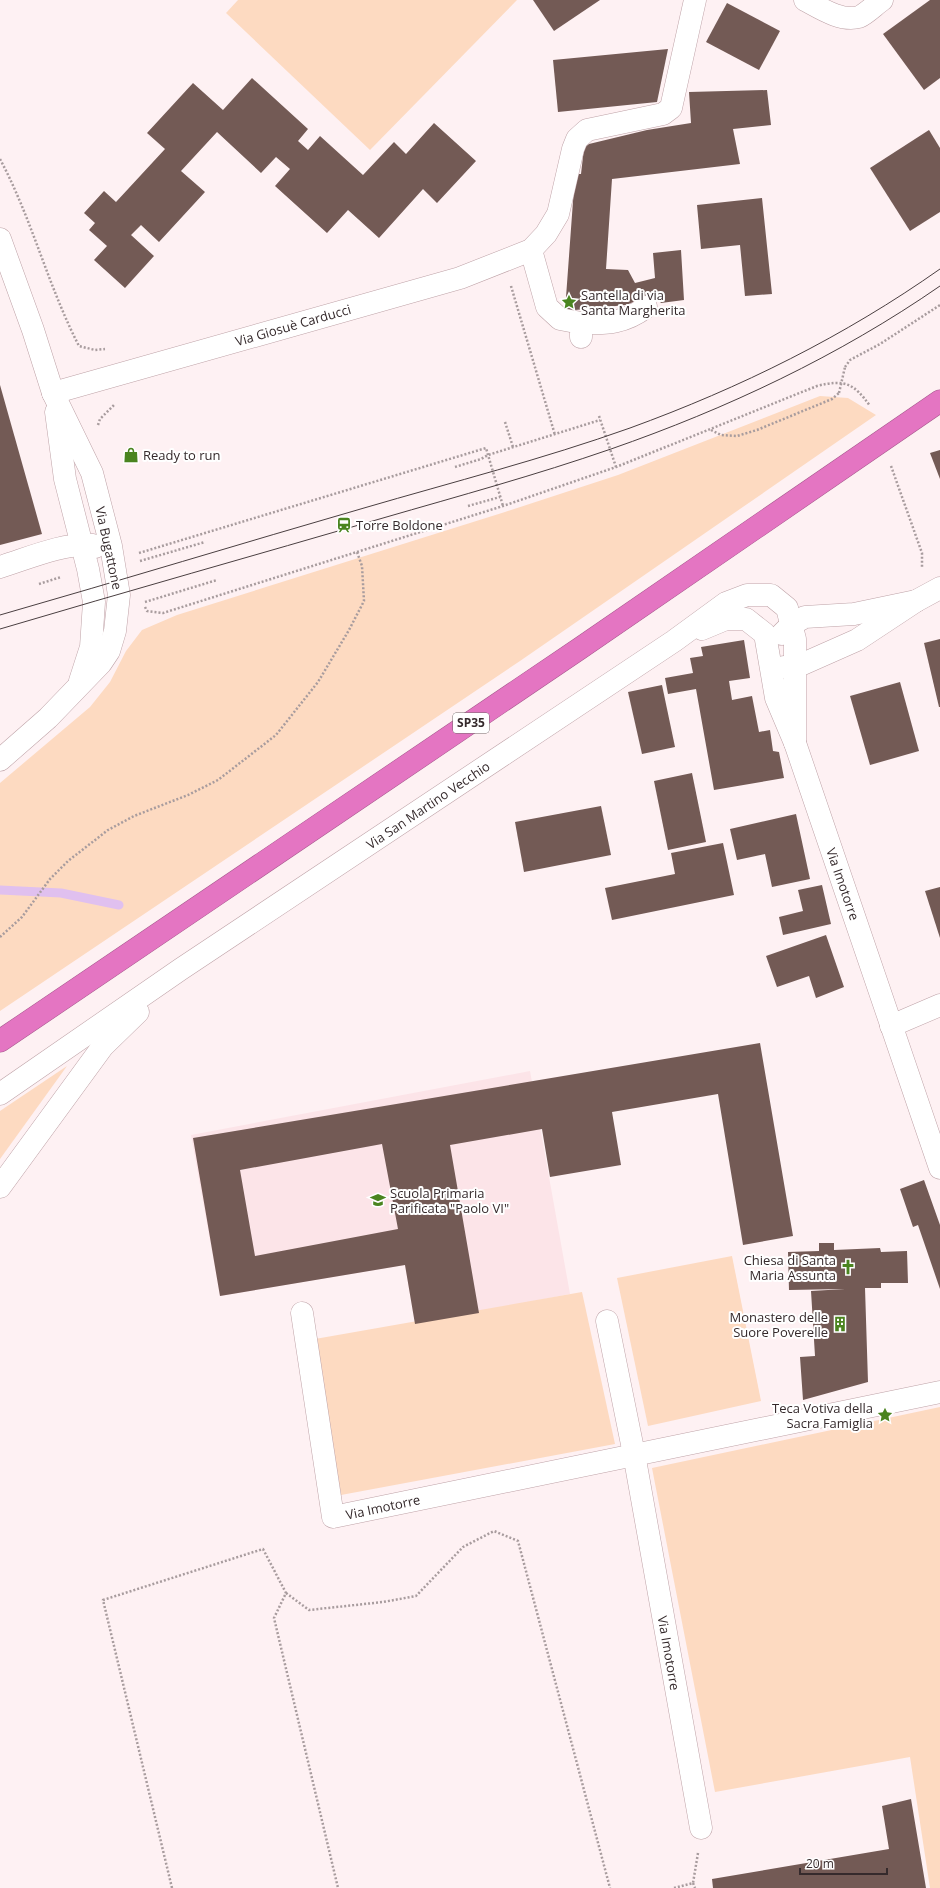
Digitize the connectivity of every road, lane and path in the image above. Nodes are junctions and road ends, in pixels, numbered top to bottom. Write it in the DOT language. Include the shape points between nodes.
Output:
graph roads {
  1 [pos="694,0"];
  2 [pos="805,0"];
  3 [pos="882,0"];
  4 [pos="0,238"];
  5 [pos="531,250"];
  6 [pos="503,261"];
  7 [pos="940,305"];
  8 [pos="646,307"];
  9 [pos="53,393"];
  10 [pos="940,401"];
  11 [pos="870,406"];
  12 [pos="599,416"];
  13 [pos="600,420"];
  14 [pos="505,422"];
  15 [pos="711,430"];
  16 [pos="555,435"];
  17 [pos="513,447"];
  18 [pos="488,455"];
  19 [pos="889,460"];
  20 [pos="455,467"];
  21 [pos="616,467"];
  22 [pos="500,497"];
  23 [pos="468,506"];
  24 [pos="503,506"];
  25 [pos="79,535"];
  26 [pos="205,542"];
  27 [pos="356,552"];
  28 [pos="137,554"];
  29 [pos="138,562"];
  30 [pos="0,567"];
  31 [pos="928,570"];
  32 [pos="217,580"];
  33 [pos="940,588"];
  34 [pos="916,602"];
  35 [pos="792,624"];
  36 [pos="674,641"];
  37 [pos="771,662"];
  38 [pos="101,663"];
  39 [pos="796,667"];
  40 [pos="78,687"];
  41 [pos="795,743"];
  42 [pos="0,760"];
  43 [pos="0,937"];
  44 [pos="182,969"];
  45 [pos="940,1005"];
  46 [pos="891,1026"];
  47 [pos="0,1041"];
  48 [pos="0,1094"];
  49 [pos="940,1168"];
  50 [pos="0,1187"];
  51 [pos="302,1313"];
  52 [pos="608,1321"];
  53 [pos="940,1392"];
  54 [pos="634,1454"];
  55 [pos="286,1593"];
  56 [pos="701,1828"];
  57 [pos="693,1883"];
  58 [pos="172,1888"];
  59 [pos="338,1888"];
  60 [pos="610,1888"];
  61 [pos="674,1888"];
  62 [pos="695,1888"];
  1 -- 5 [label="street" via="671,108 663,114 588,130 577,139 558,214 546,234"];
  2 -- 3 [label="street" via="845,18 860,17"];
  4 -- 9 [label="street"];
  5 -- 6 [label="street, Via Giosuè Carducci"];
  5 -- 8 [label="street" via="547,307 560,319 581,330 599,324 618,322 634,316"];
  6 -- 9 [label="street, Via Giosuè Carducci" via="460,278"];
  6 -- 16 [label="path"];
  7 -- 15 [label="path, bridge" via="850,360 845,367 840,393 832,399 737,436 722,435"];
  9 -- 25 [label="street, Via Bugattone" via="65,479"];
  9 -- 38 [label="street, Via Bugattone" via="92,473 117,574 118,610 115,630 109,651"];
  10 -- 47 [label="highway, SP35"];
  11 -- 15 [label="path" via="860,391 849,385 833,382 817,386"];
  12 -- 13 [label="path"];
  13 -- 16 [label="path"];
  13 -- 21 [label="path"];
  14 -- 17 [label="path"];
  15 -- 21 [label="path"];
  16 -- 17 [label="path"];
  17 -- 18 [label="path"];
  18 -- 20 [label="path"];
  18 -- 22 [label="path"];
  18 -- 28 [label="path" via="486,448"];
  19 -- 31 [label="path" via="922,553 922,568"];
  21 -- 24 [label="path"];
  22 -- 23 [label="path"];
  22 -- 24 [label="path"];
  24 -- 27 [label="path"];
  25 -- 30 [label="street" via="60,548"];
  25 -- 38 [label="street" via="100,552 107,584 107,630"];
  25 -- 40 [label="street, Via Bugattone" via="92,588 94,618 91,648"];
  26 -- 29 [label="path"];
  27 -- 32 [label="path" via="163,613 147,611 142,603"];
  27 -- 43 [label="path" via="362,566 364,602 318,682 276,735 218,780 108,830 50,879 22,917"];
  33 -- 34 [label="street, Via San Martino Vecchio"];
  34 -- 35 [label="street, Via San Martino Vecchio" via="854,614 805,617"];
  34 -- 39 [label="street, Via San Martino Vecchio" via="857,640"];
  35 -- 36 [label="street, Via San Martino Vecchio" via="787,608 771,595 747,595 726,603"];
  35 -- 37 [label="street, Via San Martino Vecchio" via="778,638"];
  35 -- 39 [label="street, Via San Martino Vecchio"];
  36 -- 37 [label="street, Via San Martino Vecchio" via="726,619 746,619 764,634"];
  36 -- 44 [label="street, Via San Martino Vecchio"];
  37 -- 39 [label="street" via="782,667"];
  37 -- 41 [label="street, Via San Martino Vecchio" via="776,698"];
  38 -- 40 [label="street, Via Bugattone"];
  39 -- 41 [label="street, Via San Martino Vecchio"];
  40 -- 42 [label="street" via="48,718"];
  41 -- 46 [label="street, Via Imotorre"];
  44 -- 48 [label="street"];
  44 -- 50 [label="street" via="103,1046"];
  45 -- 46 [label="street"];
  46 -- 49 [label="street, Via Imotorre"];
  51 -- 54 [label="street, Via Imotorre" via="333,1517"];
  52 -- 54 [label="street, Via Imotorre"];
  53 -- 54 [label="street, Via Imotorre"];
  54 -- 56 [label="street, Via Imotorre"];
  55 -- 58 [label="path" via="262,1549 104,1600"];
  55 -- 59 [label="path" via="274,1618"];
  55 -- 60 [label="path" via="309,1610 416,1596 463,1547 494,1531 518,1541"];
  56 -- 57 [label="path"];
  57 -- 61 [label="path"];
  57 -- 62 [label="path"];
}
